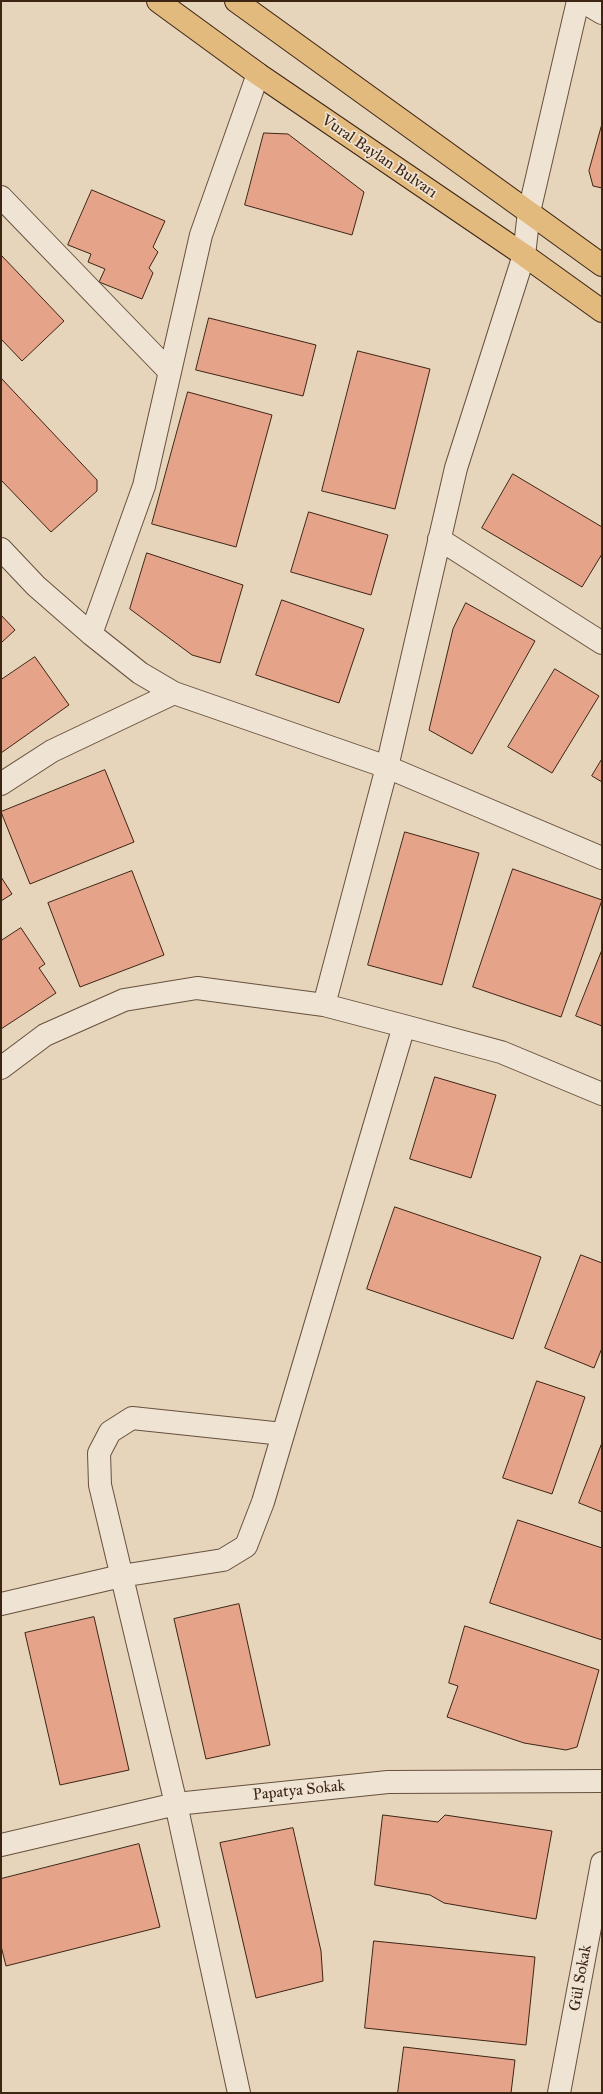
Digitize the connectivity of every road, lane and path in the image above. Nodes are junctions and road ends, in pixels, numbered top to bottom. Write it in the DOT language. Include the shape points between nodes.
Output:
graph roads {
  1 [pos="158,1"];
  2 [pos="236,1"];
  3 [pos="578,1"];
  4 [pos="582,1"];
  5 [pos="602,13"];
  6 [pos="258,74"];
  7 [pos="1,197"];
  8 [pos="529,212"];
  9 [pos="524,255"];
  10 [pos="602,265"];
  11 [pos="602,311"];
  12 [pos="170,372"];
  13 [pos="439,540"];
  14 [pos="1,549"];
  15 [pos="91,634"];
  16 [pos="602,643"];
  17 [pos="174,693"];
  18 [pos="388,767"];
  19 [pos="1,784"];
  20 [pos="602,858"];
  21 [pos="324,1005"];
  22 [pos="404,1026"];
  23 [pos="1,1068"];
  24 [pos="602,1094"];
  25 [pos="283,1434"];
  26 [pos="121,1576"];
  27 [pos="1,1604"];
  28 [pos="602,1781"];
  29 [pos="176,1804"];
  30 [pos="1,1845"];
  31 [pos="602,1863"];
  32 [pos="239,2093"];
  33 [pos="559,2093"];
  1 -- 6 [label="main road, Vural Baylan Bulvarı"];
  2 -- 8 [label="main road"];
  3 -- 8 [label="street"];
  4 -- 5 [label="street"];
  6 -- 9 [label="main road, Vural Baylan Bulvarı"];
  6 -- 12 [label="street" via="201,235"];
  7 -- 12 [label="street"];
  8 -- 9 [label="street"];
  8 -- 10 [label="main road"];
  9 -- 11 [label="main road, Vural Baylan Bulvarı"];
  9 -- 13 [label="street" via="456,468"];
  12 -- 15 [label="street" via="144,486"];
  13 -- 16 [label="street"];
  13 -- 18 [label="street"];
  14 -- 15 [label="street" via="36,586"];
  15 -- 17 [label="street" via="140,673"];
  17 -- 18 [label="street"];
  17 -- 19 [label="street" via="52,751"];
  18 -- 20 [label="street"];
  18 -- 21 [label="street"];
  21 -- 22 [label="street"];
  21 -- 23 [label="street" via="197,988 124,1000 45,1035"];
  22 -- 24 [label="street" via="501,1052"];
  22 -- 25 [label="street"];
  25 -- 26 [label="street" via="263,1502 246,1546 222,1560"];
  25 -- 26 [label="street" via="132,1418 110,1432 99,1453 100,1485"];
  26 -- 27 [label="street"];
  26 -- 29 [label="street"];
  28 -- 29 [label="street, Papatya Sokak" via="388,1782"];
  29 -- 30 [label="street, Papatya Sokak"];
  29 -- 32 [label="street"];
  31 -- 33 [label="street, Gül Sokak"];
}
